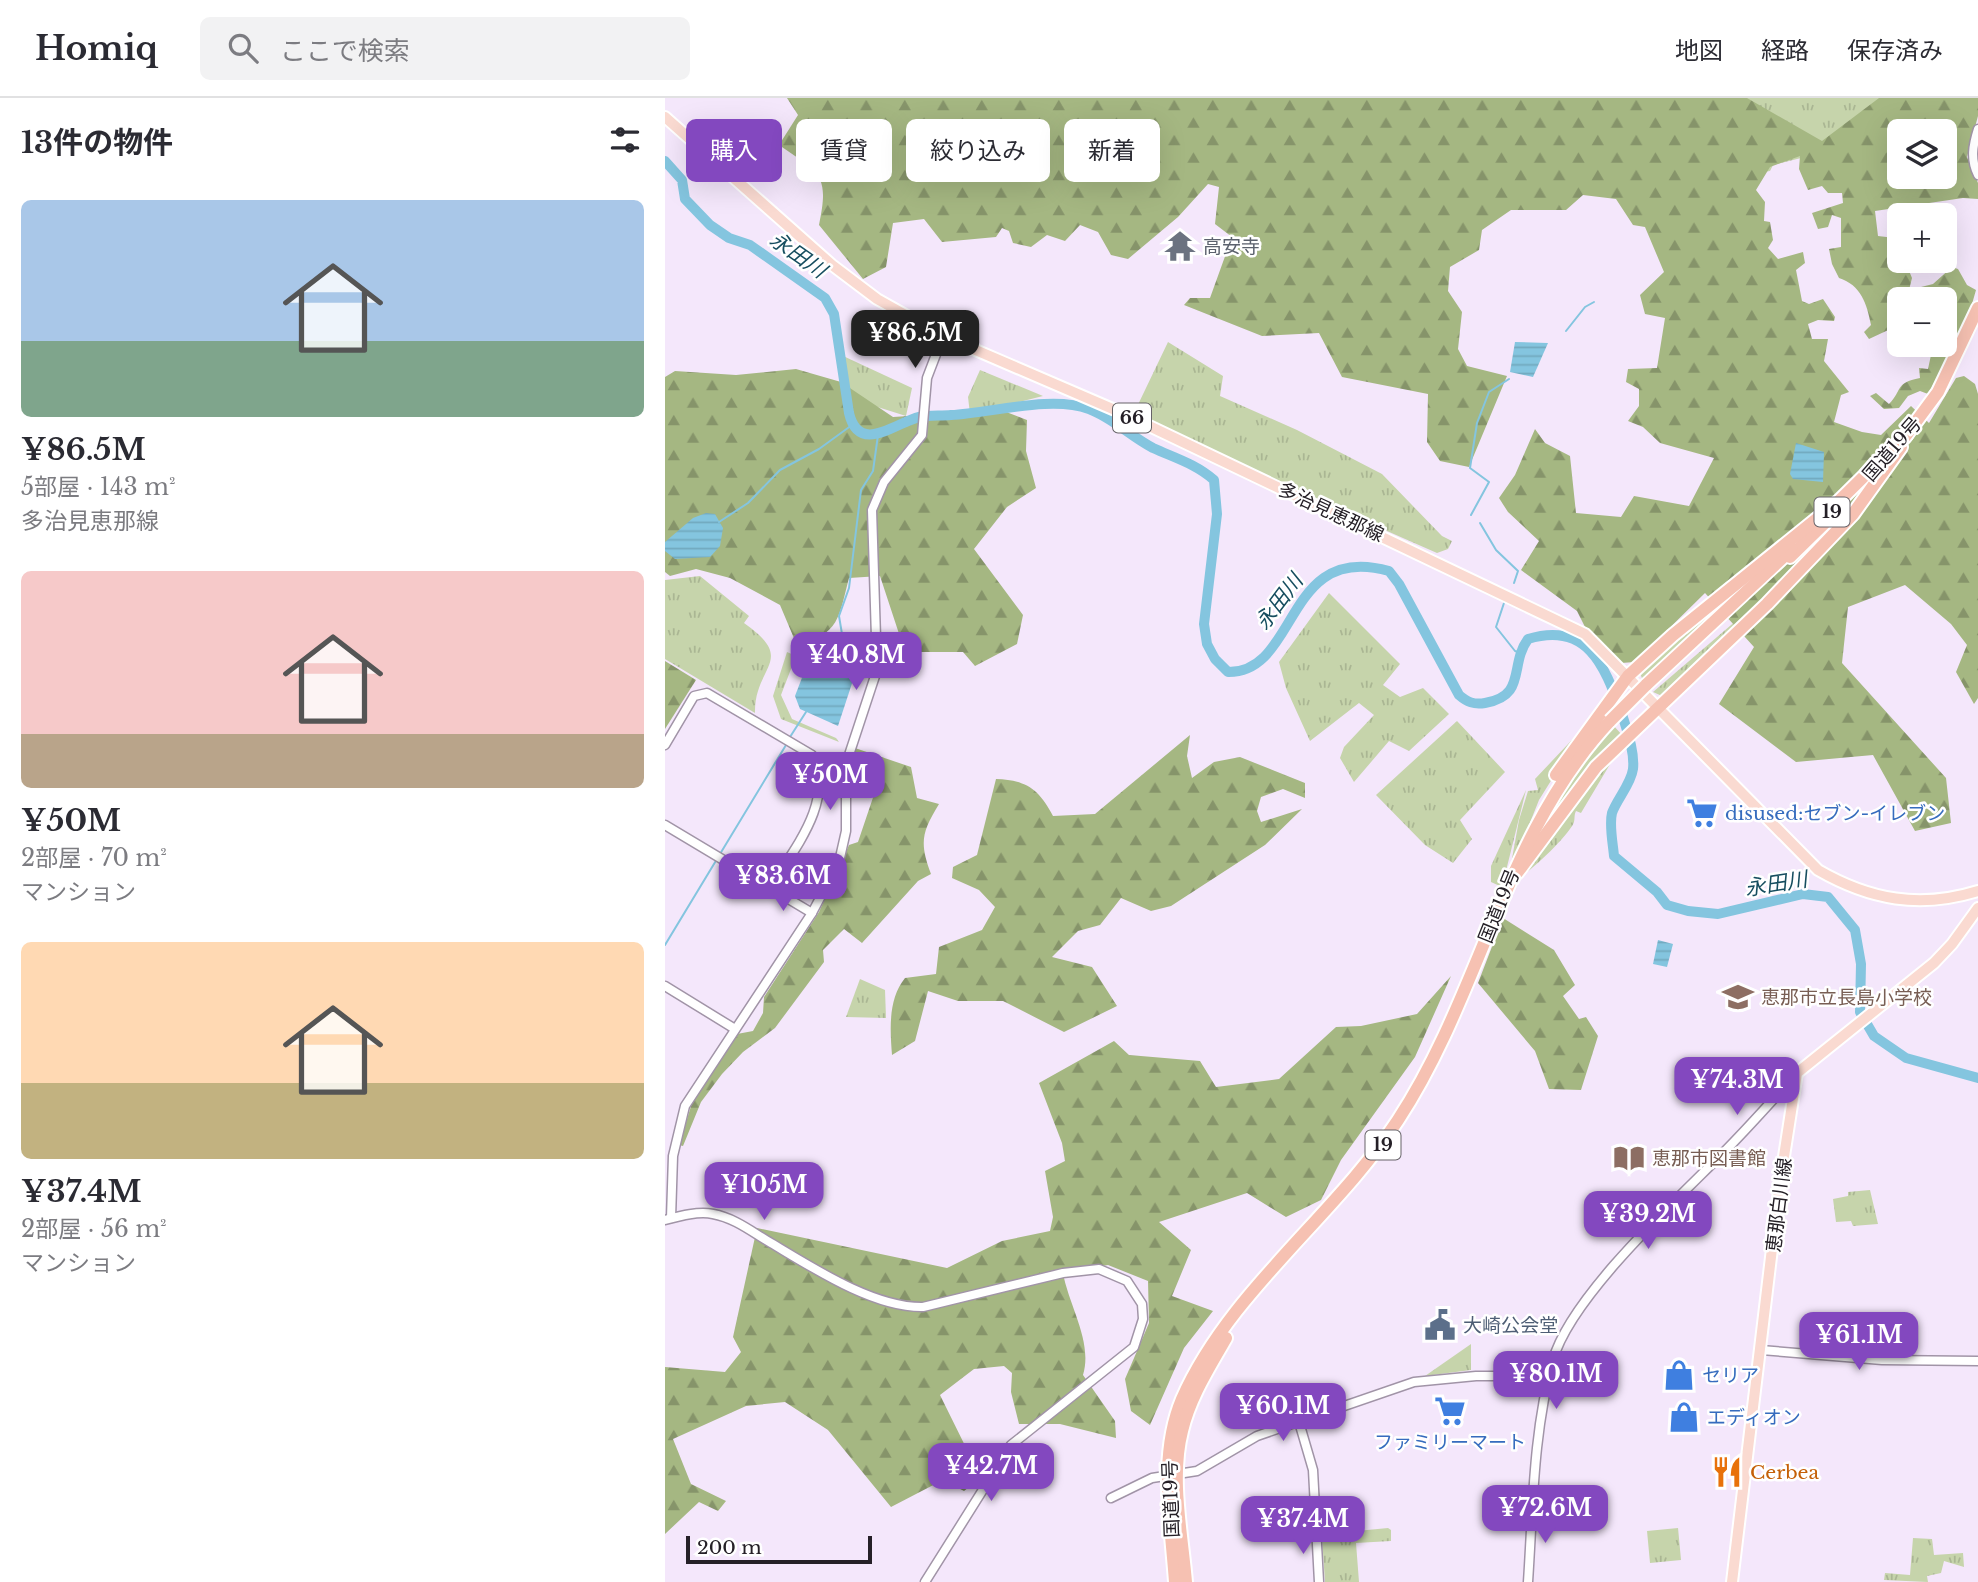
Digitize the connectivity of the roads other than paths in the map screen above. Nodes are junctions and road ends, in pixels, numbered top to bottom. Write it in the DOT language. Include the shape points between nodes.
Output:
graph roads {
  1 [pos="665,117"];
  2 [pos="1978,129"];
  3 [pos="1978,175"];
  4 [pos="1978,308"];
  5 [pos="1978,318"];
  6 [pos="943,336"];
  7 [pos="1907,434"];
  8 [pos="1901,447"];
  9 [pos="1627,676"];
  10 [pos="1648,687"];
  11 [pos="1657,708"];
  12 [pos="1611,722"];
  13 [pos="665,745"];
  14 [pos="665,825"];
  15 [pos="1518,860"];
  16 [pos="1516,874"];
  17 [pos="770,888"];
  18 [pos="1507,889"];
  19 [pos="1978,891"];
  20 [pos="1960,895"];
  21 [pos="1976,912"];
  22 [pos="812,913"];
  23 [pos="665,986"];
  24 [pos="735,1029"];
  25 [pos="1797,1073"];
  26 [pos="668,1219"];
  27 [pos="1761,1350"];
  28 [pos="1978,1361"];
  29 [pos="1550,1376"];
  30 [pos="1299,1422"];
  31 [pos="1173,1475"];
  32 [pos="1111,1498"];
  33 [pos="925,1582"];
  34 [pos="1175,1582"];
  35 [pos="1186,1582"];
  36 [pos="1319,1582"];
  37 [pos="1528,1582"];
  38 [pos="1733,1582"];
  1 -- 6 [label="main road, 多治見恵那線 / 66" via="864,291"];
  2 -- 3 [label="street" via="1973,165"];
  4 -- 7 [label="highway, 国道19号 / 19" via="1950,372"];
  5 -- 8 [label="highway, 国道19号 / 19" via="1945,387"];
  6 -- 9 [label="main road, 多治見恵那線 / 66" via="1122,413 1567,624 1585,634"];
  6 -- 22 [label="street" via="927,378 922,435 884,482 871,510 876,677 846,764 844,844"];
  7 -- 9 [label="highway" via="1839,501"];
  7 -- 10 [label="highway, 国道19号 / 19" via="1847,498"];
  8 -- 10 [label="highway, 国道19号 / 19"];
  8 -- 11 [label="highway" via="1853,514"];
  9 -- 11 [label="main road, 多治見恵那線 / 66"];
  9 -- 15 [label="highway" via="1552,782"];
  10 -- 12 [label="highway, 国道19号 / 19, bridge"];
  11 -- 16 [label="highway" via="1582,783"];
  11 -- 20 [label="main road, 多治見恵那線 / 66" via="1818,870 1843,885 1884,898 1916,902"];
  12 -- 15 [label="highway, 国道19号 / 19" via="1556,789"];
  12 -- 16 [label="highway, 国道19号 / 19" via="1552,803"];
  13 -- 17 [label="street" via="701,692 714,694 806,749 815,761 817,807"];
  14 -- 17 [label="street"];
  15 -- 18 [label="highway, 国道19号 / 19"];
  16 -- 18 [label="highway, 国道19号 / 19"];
  17 -- 22 [label="street"];
  18 -- 31 [label="highway, 国道19号 / 19" via="1447,1041 1419,1095 1383,1145 1245,1309 1189,1408"];
  19 -- 20 [label="main road, 多治見恵那線 / 66"];
  20 -- 21 [label="main road"];
  21 -- 25 [label="main road" via="1934,963"];
  22 -- 24 [label="street"];
  23 -- 24 [label="street"];
  24 -- 26 [label="street" via="684,1106 673,1156"];
  25 -- 27 [label="main road, 恵那白川線"];
  25 -- 29 [label="street" via="1604,1279 1562,1340"];
  26 -- 33 [label="street" via="705,1213 731,1219 854,1288 907,1308 1099,1269 1127,1281 1136,1292 1143,1319 1134,1348 1011,1446"];
  27 -- 28 [label="street" via="1882,1360"];
  27 -- 38 [label="main road, 恵那白川線"];
  29 -- 30 [label="street" via="1414,1382"];
  29 -- 37 [label="street" via="1537,1441"];
  30 -- 31 [label="street" via="1257,1436 1197,1472"];
  30 -- 36 [label="street" via="1313,1470"];
  31 -- 32 [label="street" via="1145,1480"];
  31 -- 34 [label="highway, 国道19号 / 19"];
  31 -- 35 [label="highway, 国道19号 / 19"];
}
